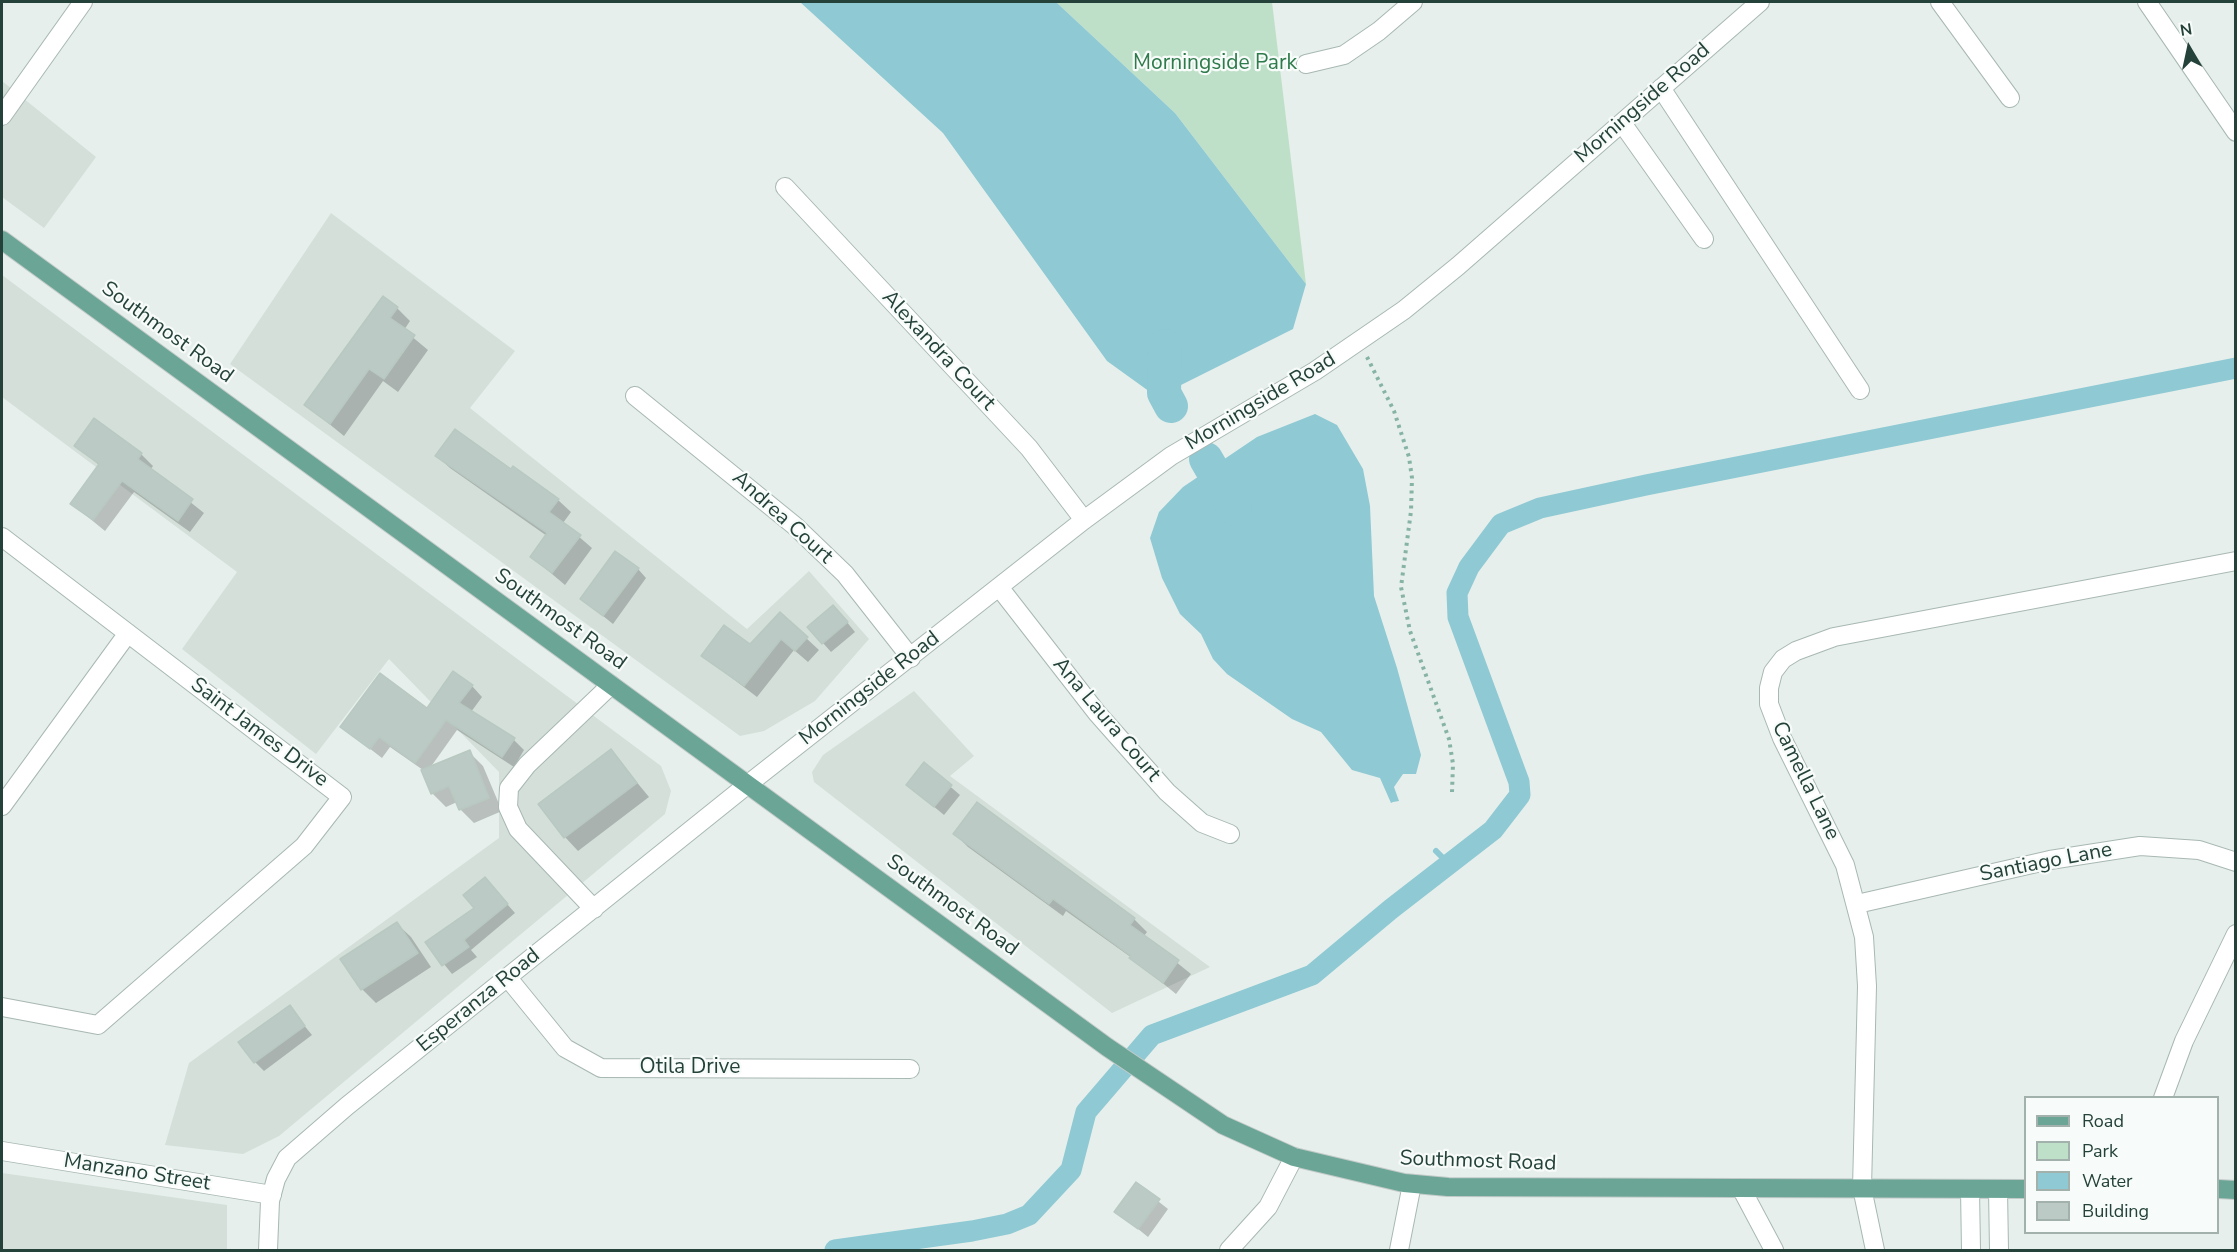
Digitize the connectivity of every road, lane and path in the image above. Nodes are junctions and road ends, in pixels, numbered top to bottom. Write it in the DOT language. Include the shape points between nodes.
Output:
graph roads {
  1 [pos="83,2"];
  2 [pos="1413,2"];
  3 [pos="1760,2"];
  4 [pos="1940,2"];
  5 [pos="2147,2"];
  6 [pos="1306,64"];
  7 [pos="1661,88"];
  8 [pos="2010,98"];
  9 [pos="2,116"];
  10 [pos="1622,123"];
  11 [pos="2235,132"];
  12 [pos="785,187"];
  13 [pos="1704,239"];
  14 [pos="2,240"];
  15 [pos="1359,342"];
  16 [pos="1860,390"];
  17 [pos="635,396"];
  18 [pos="1084,520"];
  19 [pos="2,537"];
  20 [pos="2235,561"];
  21 [pos="999,587"];
  22 [pos="128,633"];
  23 [pos="911,658"];
  24 [pos="611,685"];
  25 [pos="747,785"];
  26 [pos="1452,792"];
  27 [pos="2,806"];
  28 [pos="1230,834"];
  29 [pos="2235,861"];
  30 [pos="1857,904"];
  31 [pos="594,909"];
  32 [pos="2235,934"];
  33 [pos="508,978"];
  34 [pos="2,1008"];
  35 [pos="910,1069"];
  36 [pos="2164,1096"];
  37 [pos="2,1151"];
  38 [pos="1294,1156"];
  39 [pos="1412,1184"];
  40 [pos="1741,1188"];
  41 [pos="1862,1188"];
  42 [pos="1970,1189"];
  43 [pos="1998,1189"];
  44 [pos="2024,1189"];
  45 [pos="2219,1189"];
  46 [pos="2235,1190"];
  47 [pos="272,1196"];
  48 [pos="268,1251"];
  49 [pos="1229,1251"];
  50 [pos="1399,1251"];
  51 [pos="1774,1251"];
  52 [pos="1875,1251"];
  53 [pos="1971,1251"];
  54 [pos="1999,1251"];
  1 -- 9 [label="street"];
  2 -- 6 [label="street" via="1344,55"];
  3 -- 7 [label="street, Morningside Road"];
  4 -- 8 [label="street"];
  5 -- 11 [label="street"];
  7 -- 10 [label="street, Morningside Road"];
  7 -- 16 [label="street"];
  10 -- 13 [label="street"];
  10 -- 15 [label="street, Morningside Road" via="1458,266"];
  12 -- 18 [label="street, Alexandra Court" via="1029,448"];
  14 -- 24 [label="main road, Southmost Road"];
  15 -- 18 [label="street, Morningside Road" via="1171,456"];
  15 -- 26 [label="path" via="1394,411 1409,457 1411,511 1401,587 1410,631 1449,740"];
  17 -- 23 [label="street, Andrea Court" via="803,534 845,574"];
  18 -- 21 [label="street, Morningside Road"];
  19 -- 22 [label="street, Saint James Drive"];
  20 -- 30 [label="street, Camella Lane" via="1834,638 1783,659 1773,672 1769,704 1845,865"];
  21 -- 23 [label="street, Morningside Road"];
  21 -- 28 [label="street, Ana Laura Court" via="1097,713 1167,792 1202,823"];
  22 -- 27 [label="street"];
  22 -- 34 [label="street, Saint James Drive" via="342,797 304,846 98,1025"];
  23 -- 25 [label="street, Morningside Road"];
  24 -- 25 [label="main road, Southmost Road"];
  24 -- 31 [label="street" via="527,765 510,789 508,807 518,829"];
  25 -- 31 [label="street, Esperanza Road"];
  25 -- 38 [label="main road, Southmost Road" via="1151,1078 1223,1125"];
  29 -- 30 [label="street, Santiago Lane" via="2199,850 2140,846 2050,860"];
  30 -- 41 [label="street, Camella Lane" via="1868,986"];
  31 -- 33 [label="street, Esperanza Road"];
  32 -- 36 [label="street" via="2184,1041"];
  33 -- 35 [label="street, Otila Drive" via="565,1048 601,1068"];
  33 -- 47 [label="street, Esperanza Road" via="287,1158"];
  37 -- 47 [label="street, Manzano Street"];
  38 -- 39 [label="main road, Southmost Road"];
  38 -- 49 [label="street" via="1268,1207"];
  39 -- 40 [label="main road, Southmost Road" via="1492,1188"];
  39 -- 50 [label="street"];
  40 -- 41 [label="main road, Southmost Road"];
  40 -- 51 [label="street"];
  41 -- 42 [label="main road, Southmost Road"];
  41 -- 52 [label="street, Camella Lane"];
  42 -- 43 [label="main road, Southmost Road"];
  42 -- 53 [label="street"];
  43 -- 44 [label="main road, Southmost Road"];
  43 -- 54 [label="street"];
  45 -- 46 [label="main road"];
  47 -- 48 [label="street, Esperanza Road"];
}
